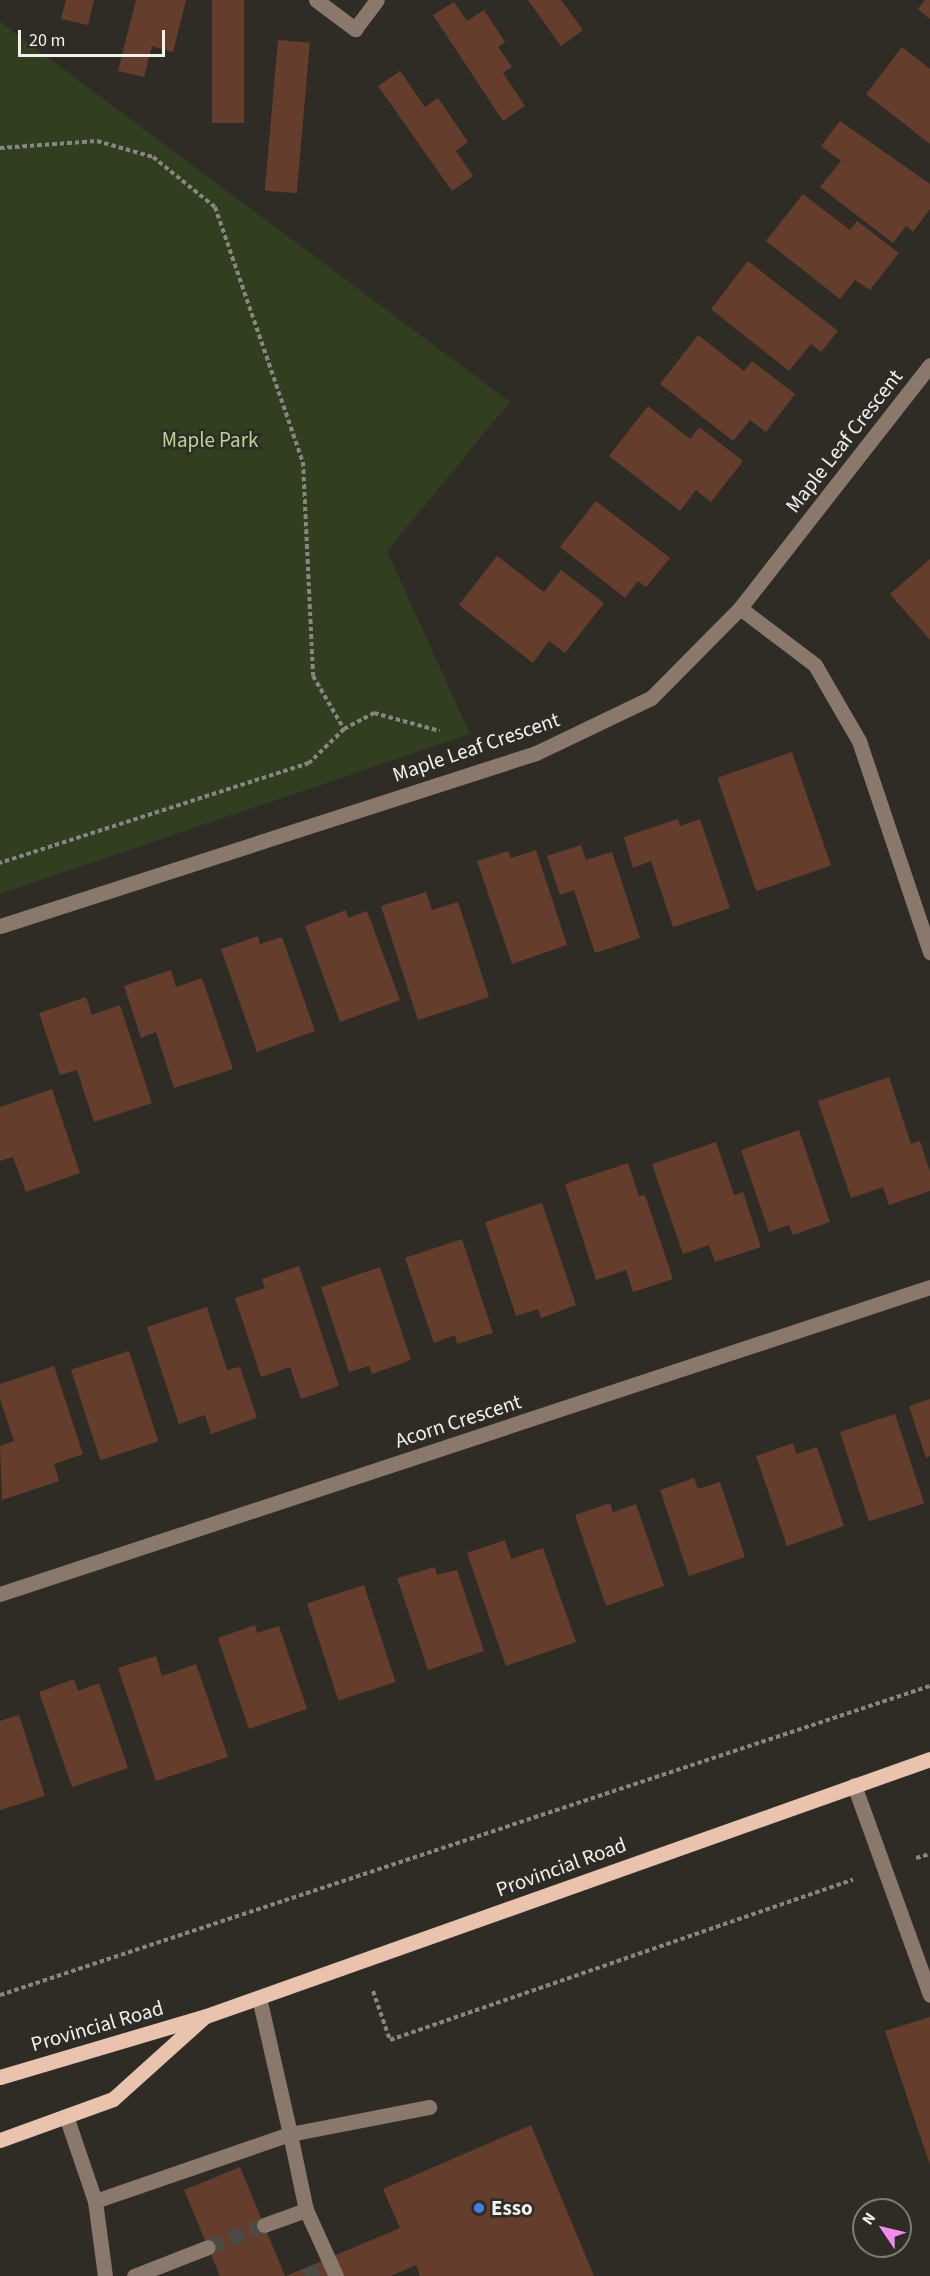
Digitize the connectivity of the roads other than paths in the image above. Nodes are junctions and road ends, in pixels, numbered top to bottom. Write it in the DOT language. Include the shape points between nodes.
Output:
graph roads {
  1 [pos="316,0"];
  2 [pos="377,0"];
  3 [pos="930,365"];
  4 [pos="740,608"];
  5 [pos="0,926"];
  6 [pos="930,952"];
  7 [pos="930,1287"];
  8 [pos="0,1594"];
  9 [pos="930,1759"];
  10 [pos="854,1785"];
  11 [pos="930,1995"];
  12 [pos="259,1997"];
  13 [pos="206,2016"];
  14 [pos="0,2076"];
  15 [pos="429,2107"];
  16 [pos="66,2116"];
  17 [pos="290,2134"];
  18 [pos="0,2140"];
  19 [pos="95,2201"];
  20 [pos="306,2210"];
  21 [pos="264,2224"];
  22 [pos="208,2247"];
  23 [pos="105,2276"];
  24 [pos="134,2276"];
  25 [pos="336,2276"];
  1 -- 2 [label="street" via="355,30"];
  3 -- 4 [label="street, Maple Leaf Crescent"];
  4 -- 5 [label="street, Maple Leaf Crescent" via="651,698 536,753"];
  4 -- 6 [label="street" via="815,665 859,741"];
  7 -- 8 [label="street, Acorn Crescent"];
  9 -- 10 [label="main road, Provincial Road"];
  10 -- 11 [label="street"];
  10 -- 12 [label="main road, Provincial Road"];
  12 -- 13 [label="main road, Provincial Road"];
  12 -- 17 [label="street"];
  13 -- 14 [label="main road, Provincial Road"];
  13 -- 16 [label="main road, Provincial Road" via="113,2099"];
  15 -- 17 [label="street"];
  16 -- 18 [label="main road, Provincial Road"];
  16 -- 19 [label="street"];
  17 -- 19 [label="street"];
  17 -- 20 [label="street"];
  19 -- 23 [label="street"];
  20 -- 21 [label="street"];
  20 -- 25 [label="street"];
  22 -- 24 [label="street"];
}
